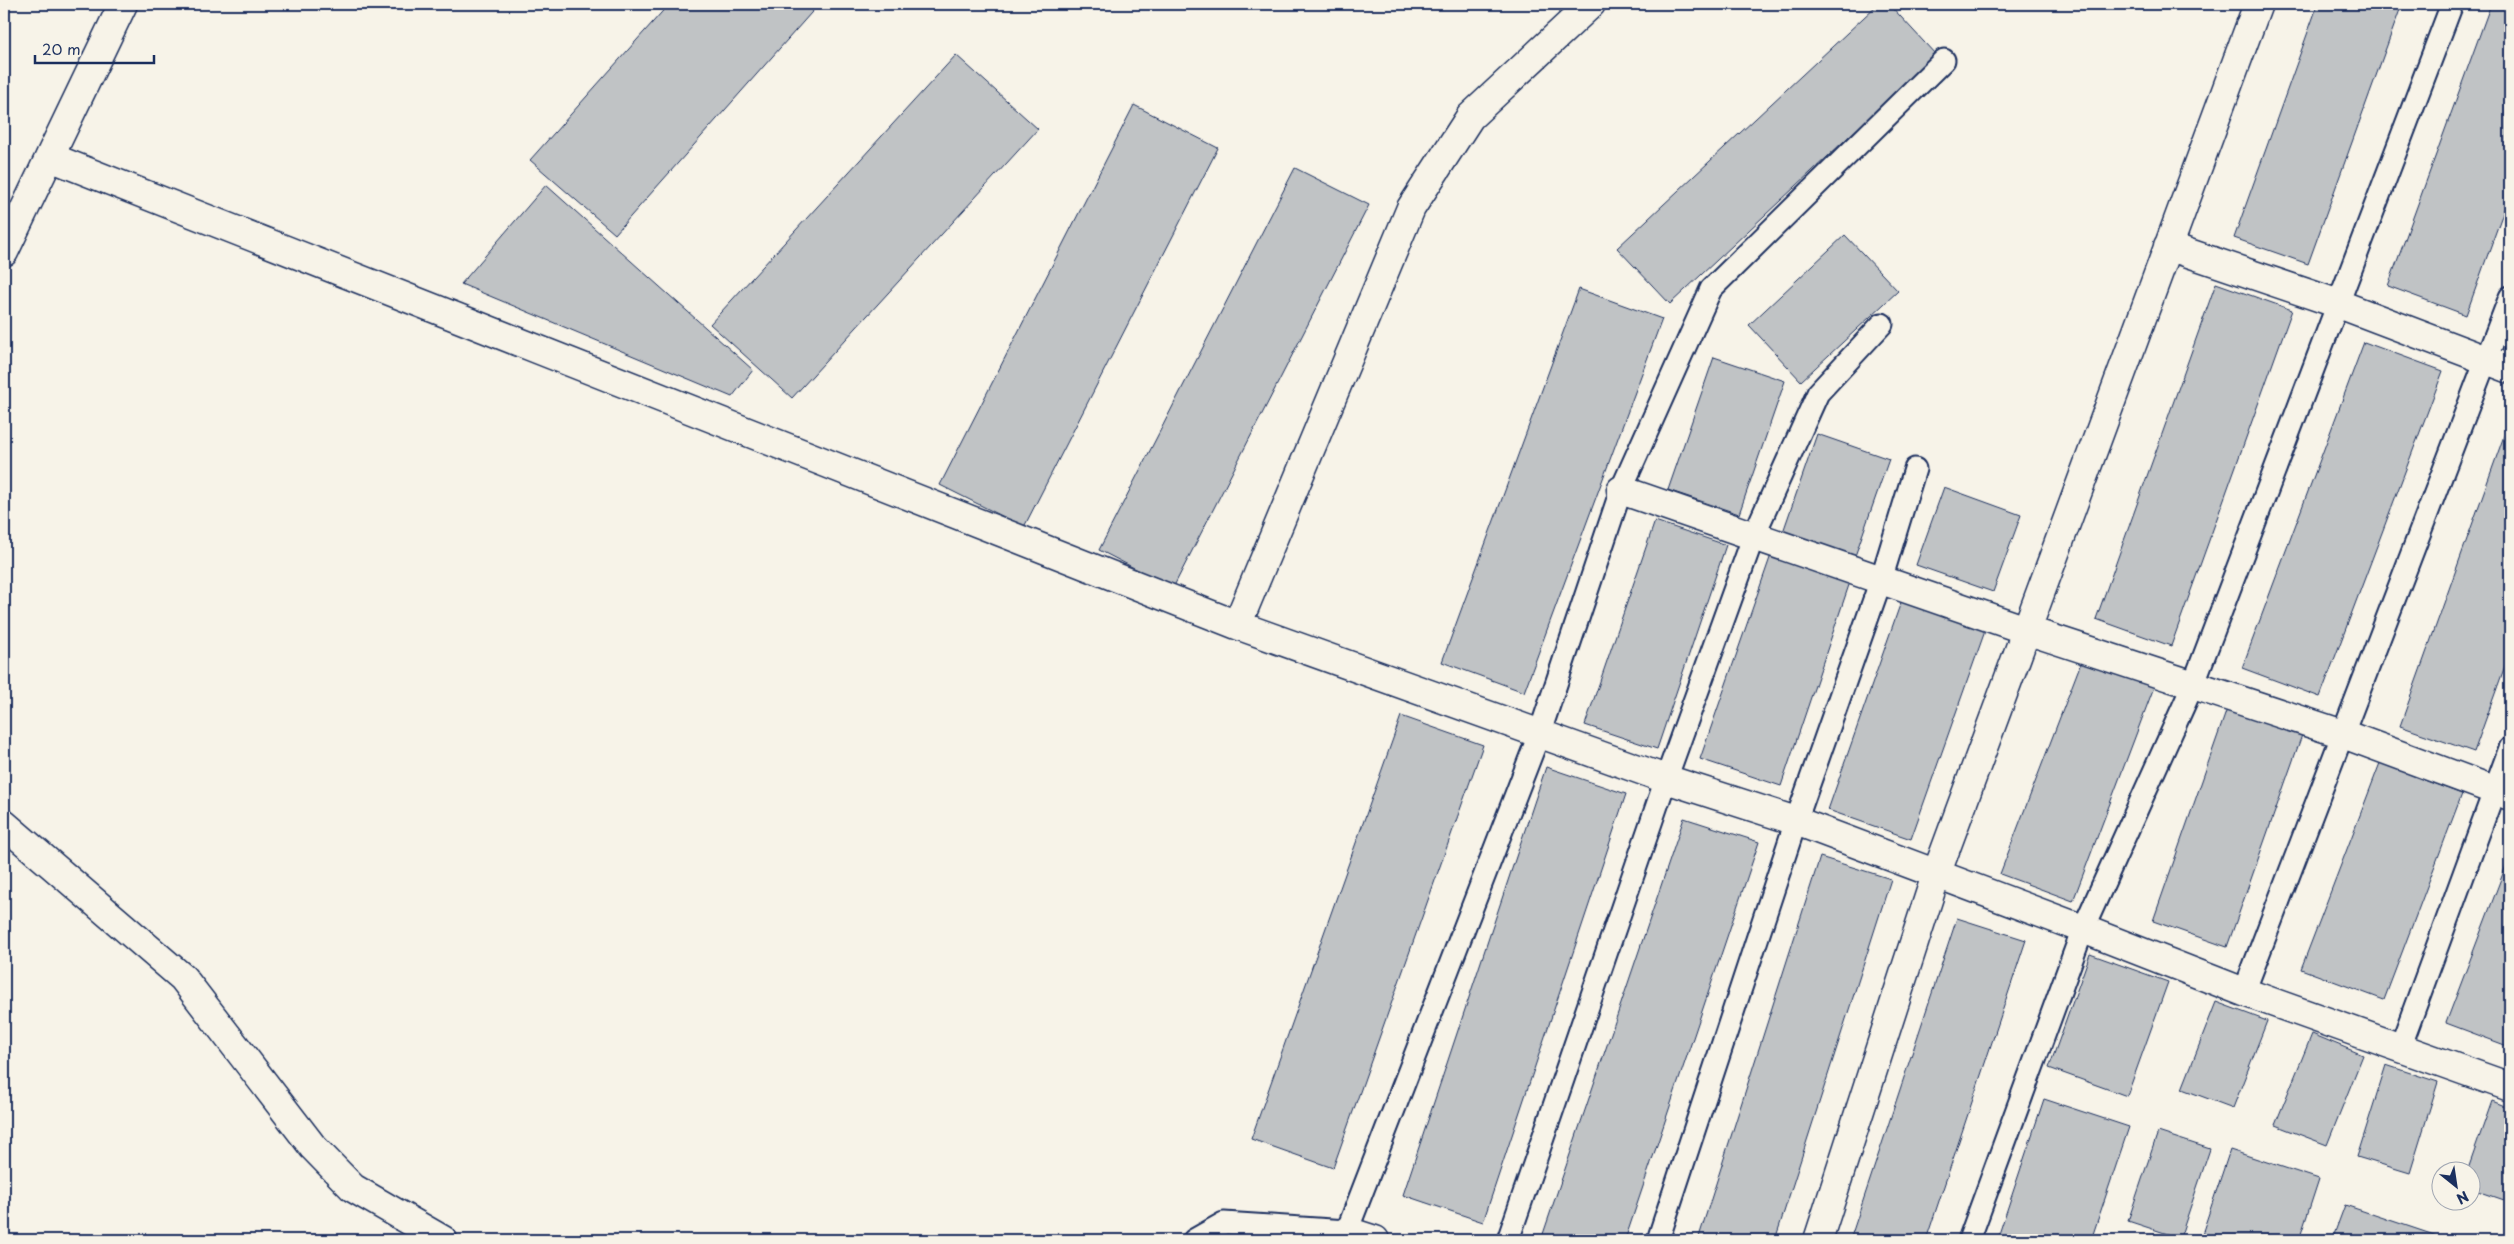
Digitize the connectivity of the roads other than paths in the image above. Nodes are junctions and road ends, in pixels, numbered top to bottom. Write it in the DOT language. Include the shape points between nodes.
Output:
graph roads {
  1 [pos="123,4"];
  2 [pos="2258,4"];
  3 [pos="2452,4"];
  4 [pos="1578,8"];
  5 [pos="1944,60"];
  6 [pos="50,157"];
  7 [pos="2168,246"];
  8 [pos="4,252"];
  9 [pos="2510,298"];
  10 [pos="2338,304"];
  11 [pos="1882,324"];
  12 [pos="2498,364"];
  13 [pos="1915,469"];
  14 [pos="1621,490"];
  15 [pos="1754,535"];
  16 [pos="1881,580"];
  17 [pos="1237,625"];
  18 [pos="2026,630"];
  19 [pos="2192,685"];
  20 [pos="1540,732"];
  21 [pos="2343,734"];
  22 [pos="2510,748"];
  23 [pos="1666,779"];
  24 [pos="2502,793"];
  25 [pos="1796,821"];
  26 [pos="4,824"];
  27 [pos="1936,875"];
  28 [pos="2083,929"];
  29 [pos="2244,992"];
  30 [pos="2400,1048"];
  31 [pos="2510,1088"];
  32 [pos="1347,1231"];
  33 [pos="443,1240"];
  34 [pos="1194,1240"];
  35 [pos="1375,1240"];
  36 [pos="1508,1240"];
  37 [pos="1658,1240"];
  38 [pos="1818,1240"];
  39 [pos="1969,1240"];
  1 -- 6 [label="street"];
  2 -- 7 [label="street"];
  3 -- 10 [label="lane"];
  4 -- 17 [label="street" via="1470,117 1411,208"];
  5 -- 14 [label="lane" via="1711,289"];
  6 -- 8 [label="street"];
  6 -- 17 [label="street"];
  7 -- 10 [label="street"];
  7 -- 18 [label="street"];
  9 -- 12 [label="lane"];
  10 -- 12 [label="street"];
  10 -- 19 [label="lane"];
  11 -- 15 [label="lane" via="1818,393"];
  12 -- 21 [label="lane"];
  13 -- 16 [label="lane"];
  14 -- 15 [label="street"];
  14 -- 20 [label="lane"];
  15 -- 16 [label="street"];
  15 -- 23 [label="lane"];
  16 -- 18 [label="street"];
  16 -- 25 [label="lane"];
  17 -- 20 [label="street"];
  18 -- 19 [label="street"];
  18 -- 27 [label="street"];
  19 -- 21 [label="street"];
  19 -- 28 [label="lane"];
  20 -- 23 [label="street"];
  20 -- 32 [label="lane"];
  21 -- 24 [label="street"];
  21 -- 29 [label="lane"];
  22 -- 24 [label="lane"];
  23 -- 25 [label="street"];
  23 -- 36 [label="lane"];
  24 -- 30 [label="lane"];
  25 -- 27 [label="street"];
  25 -- 37 [label="lane"];
  26 -- 33 [label="street" via="183,978 313,1147 353,1188"];
  27 -- 28 [label="street"];
  27 -- 38 [label="street"];
  28 -- 29 [label="street"];
  28 -- 39 [label="lane"];
  29 -- 30 [label="street"];
  30 -- 31 [label="street"];
  32 -- 34 [label="lane" via="1224,1223"];
  32 -- 35 [label="street"];
}
